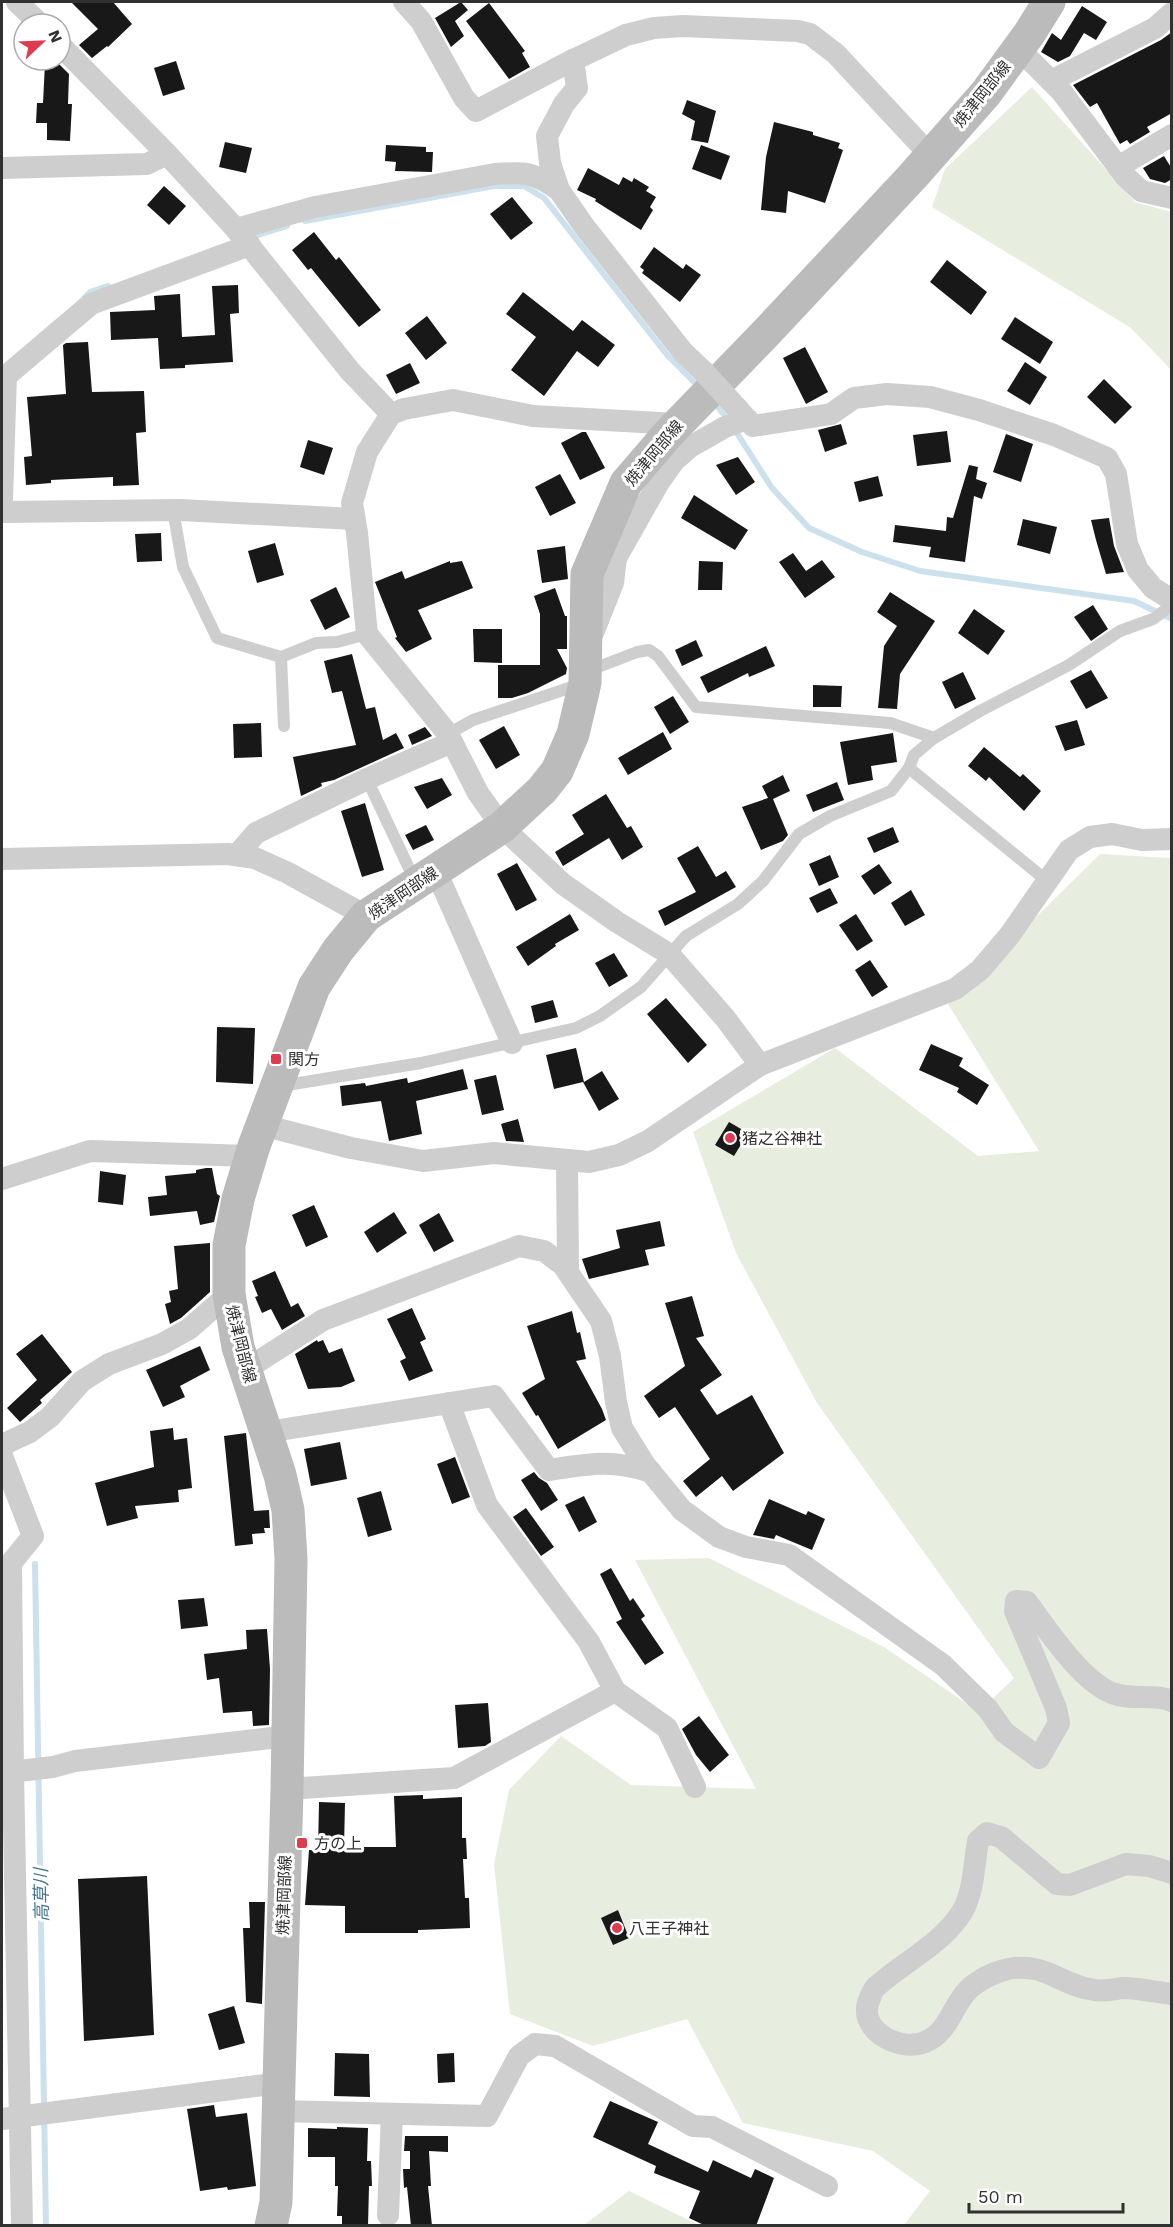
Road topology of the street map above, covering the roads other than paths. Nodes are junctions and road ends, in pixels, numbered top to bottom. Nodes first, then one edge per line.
1 (404, 2) edge
2 (1049, 2) edge
3 (1172, 13) edge
4 (1018, 48) junction
5 (72, 57) edge
6 (573, 60) junction
7 (1052, 81) junction
8 (1172, 135) edge
9 (167, 154) junction
10 (931, 156) junction
11 (1118, 167) junction
12 (6, 168) edge
13 (559, 190) junction
14 (1172, 198) edge
15 (243, 237) junction
16 (742, 413) junction
17 (391, 414) junction
18 (677, 424) junction
19 (2, 500) edge
20 (173, 510) junction
21 (2, 512) edge
22 (354, 519) junction
23 (1172, 603) edge
24 (367, 634) junction
25 (281, 657) junction
26 (586, 668) junction
27 (284, 726) dead end
28 (450, 738) junction
29 (934, 738) junction
30 (909, 768) junction
31 (367, 779) junction
32 (502, 827) junction
33 (1172, 839) edge
34 (237, 855) junction
35 (2, 859) edge
36 (426, 877) junction
37 (1047, 881) junction
38 (366, 916) junction
39 (669, 954) junction
40 (512, 1043) junction
41 (760, 1065) junction
42 (277, 1086) junction
43 (262, 1125) junction
44 (251, 1156) junction
45 (567, 1160) junction
46 (2, 1179) edge
47 (568, 1272) junction
48 (229, 1294) junction
49 (245, 1370) junction
50 (449, 1403) junction
51 (267, 1432) junction
52 (2, 1445) edge
53 (2, 1456) edge
54 (651, 1472) junction
55 (615, 1691) junction
56 (1172, 1701) edge
57 (288, 1737) junction
58 (14, 1772) edge
59 (694, 1787) dead end
60 (287, 1789) junction
61 (1172, 1873) edge
62 (1172, 1994) edge
63 (279, 2097) junction
64 (392, 2114) junction
65 (17, 2116) edge
66 (827, 2186) dead end
67 (388, 2215) dead end
68 (22, 2226) edge
69 (271, 2226) edge

1 - 6 street
2 - 4 main road, 焼津岡部線
3 - 7 street
4 - 7 street
4 - 10 main road, 焼津岡部線
5 - 9 street
6 - 10 street
6 - 13 street
7 - 11 street
8 - 11 street
9 - 12 street
9 - 15 street
10 - 18 main road, 焼津岡部線
11 - 14 street
13 - 15 street
13 - 16 street, bridge
15 - 17 street
15 - 19 street
16 - 23 street
16 - 26 street
17 - 18 street
17 - 22 street
18 - 26 main road, 焼津岡部線
20 - 21 street
20 - 22 street
20 - 25 lane
22 - 24 street
23 - 29 lane
24 - 25 lane
24 - 28 street
25 - 27 lane
26 - 28 lane
26 - 29 lane
26 - 32 main road, 焼津岡部線
28 - 31 street
28 - 32 street
29 - 30 lane
30 - 37 lane
30 - 39 lane
31 - 34 street
31 - 36 lane
32 - 36 main road, 焼津岡部線
32 - 39 street
33 - 37 street
34 - 35 street
34 - 38 street
36 - 38 main road, 焼津岡部線
36 - 40 street
37 - 41 street
38 - 42 main road, 焼津岡部線
39 - 40 lane
39 - 41 street
40 - 42 lane
41 - 45 street
42 - 43 main road, 焼津岡部線
43 - 44 main road, 焼津岡部線
43 - 45 street
44 - 46 street
44 - 48 main road, 焼津岡部線
45 - 47 street
47 - 49 street
47 - 54 street
48 - 49 main road, 焼津岡部線
48 - 52 street
49 - 51 main road, 焼津岡部線
50 - 51 street
50 - 54 street
50 - 55 street
51 - 57 main road, 焼津岡部線
53 - 58 street
54 - 56 street
55 - 59 street
55 - 60 street
57 - 58 street
57 - 60 main road, 焼津岡部線
58 - 65 street
60 - 63 main road, 焼津岡部線
61 - 62 street
63 - 64 street
63 - 65 street
63 - 69 main road, 焼津岡部線
64 - 66 street
64 - 67 street
65 - 68 street

